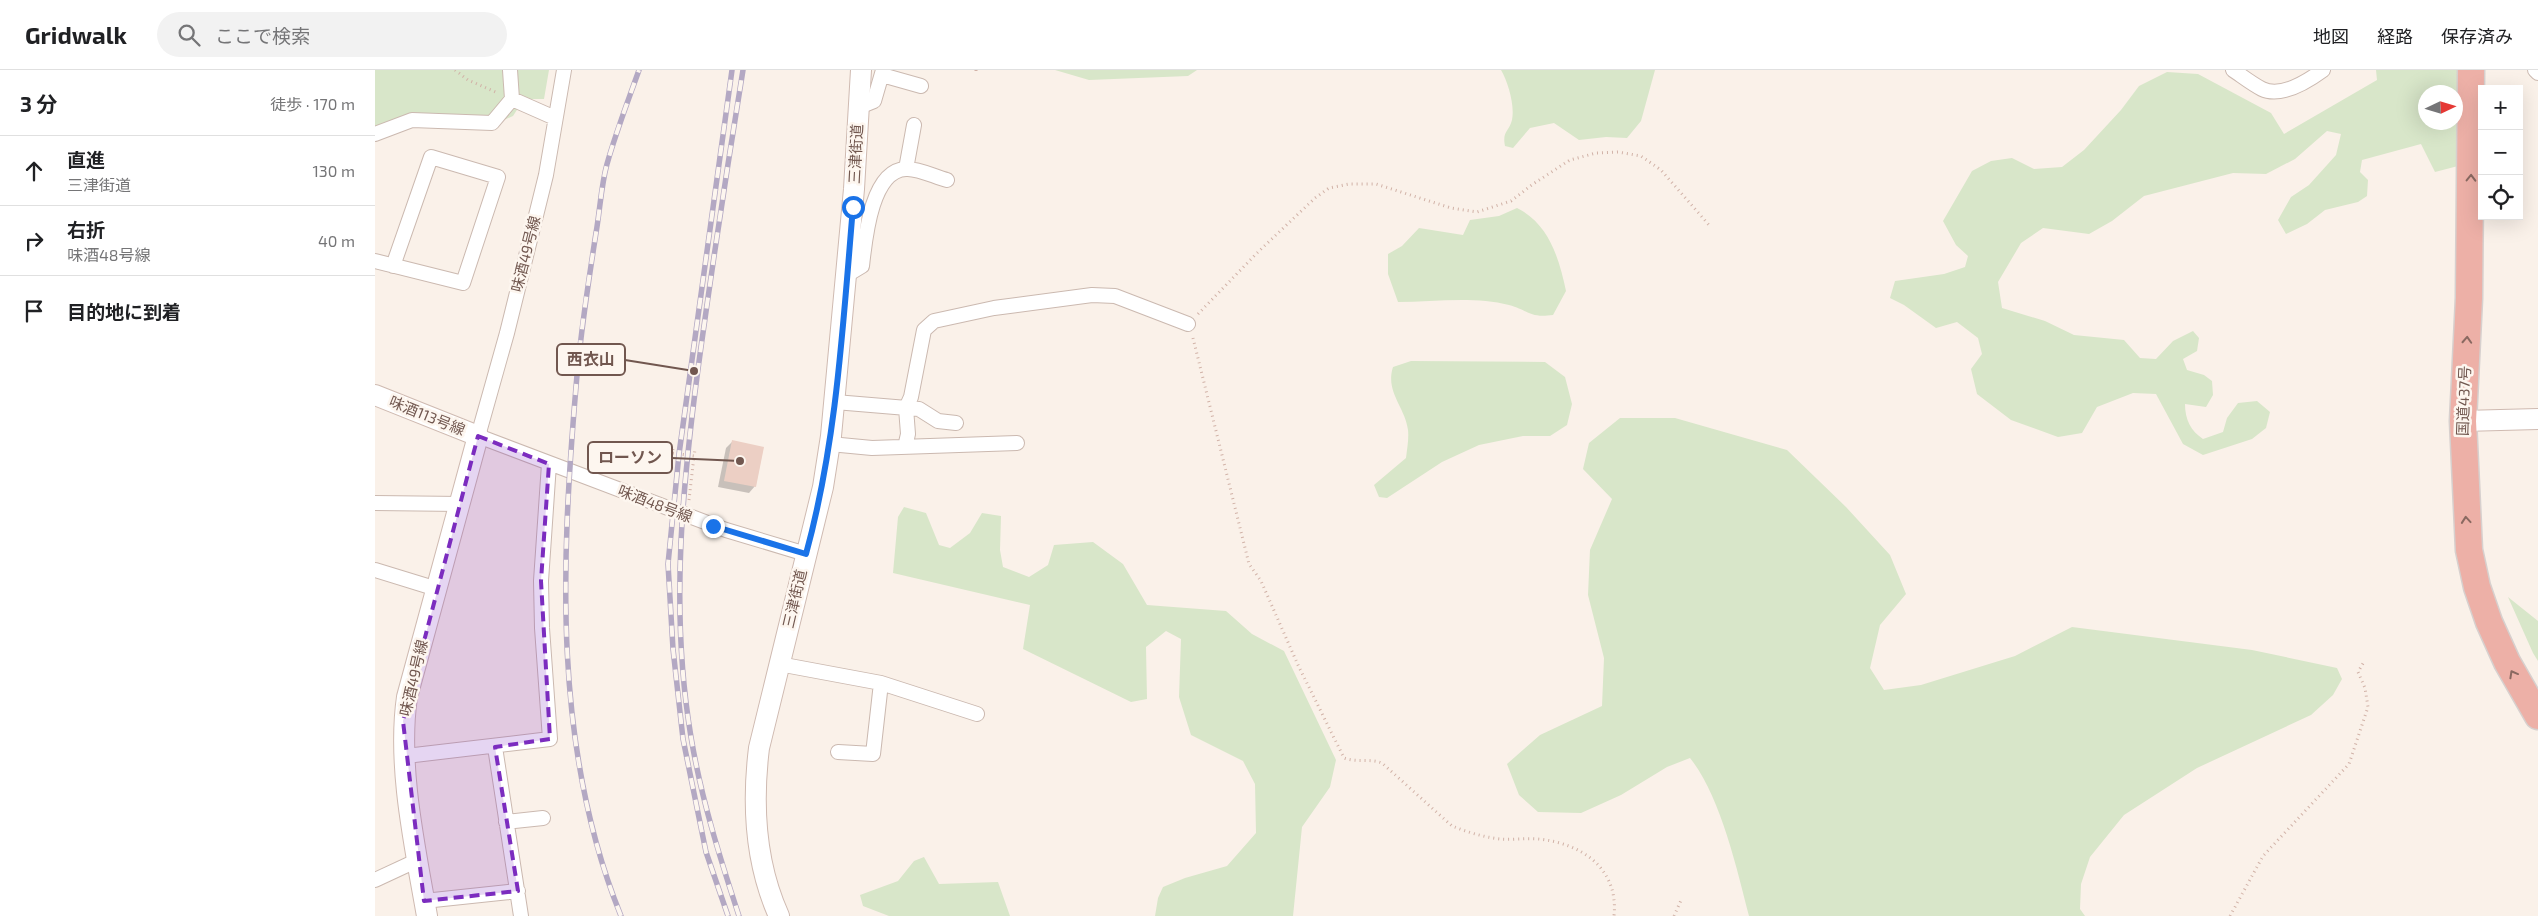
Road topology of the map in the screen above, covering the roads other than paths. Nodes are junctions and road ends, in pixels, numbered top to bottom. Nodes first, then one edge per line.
1 (510, 70) edge
2 (564, 70) edge
3 (861, 70) edge
4 (2233, 70) edge
5 (2323, 70) edge
6 (2471, 70) edge
7 (2489, 70) edge
8 (2535, 70) edge
9 (882, 73) edge
10 (2538, 73) edge
11 (2489, 85) edge
12 (921, 86) dead end
13 (512, 99) junction
14 (859, 107) junction
15 (555, 118) junction
16 (914, 125) dead end
17 (375, 134) edge
18 (906, 169) junction
19 (947, 180) dead end
20 (2487, 220) edge
21 (375, 261) edge
22 (393, 266) junction
23 (847, 275) junction
24 (1188, 324) road end
25 (375, 395) edge
26 (835, 402) junction
27 (906, 408) junction
28 (2538, 420) edge
29 (2472, 421) junction
30 (956, 424) dead end
31 (478, 436) junction
32 (1017, 442) dead end
33 (830, 444) junction
34 (905, 447) junction
35 (549, 464) junction
36 (375, 503) edge
37 (461, 504) junction
38 (806, 554) junction
39 (375, 570) edge
40 (437, 589) junction
41 (779, 664) junction
42 (881, 683) junction
43 (2538, 684) edge
44 (977, 714) dead end
45 (2538, 716) edge
46 (495, 747) junction
47 (838, 752) dead end
48 (405, 756) junction
49 (543, 818) dead end
50 (506, 822) junction
51 (418, 860) junction
52 (375, 880) edge
53 (517, 891) junction
54 (425, 909) edge
55 (521, 916) edge
56 (779, 916) edge

1 - 13 street
2 - 15 street, 味酒49号線
3 - 14 street, 三津街道
4 - 5 street
29 -> 6 highway, 国道437号
7 - 11 highway
8 - 10 street
9 - 12 street
9 - 14 street
13 - 15 street
13 - 17 street
14 - 23 street, 三津街道
15 - 31 street, 味酒49号線
16 - 18 street
18 - 19 street
18 - 23 street
20 - 29 highway, 国道437号
21 - 22 street
22 - 22 street
23 - 26 street, 三津街道
24 - 27 street
25 - 31 street, 味酒113号線
26 - 27 street
26 - 33 street, 三津街道
27 - 30 street
27 - 34 street
28 - 29 street
29 - 43 highway, 国道437号
45 -> 29 highway, 国道437号
31 - 35 street, 味酒48号線
31 - 37 street, 味酒49号線
32 - 34 street
33 - 34 street
33 - 38 street, 三津街道
35 - 38 street, 味酒48号線
35 - 46 street
36 - 37 street
37 - 40 street, 味酒49号線
38 - 41 street, 三津街道
39 - 40 street
40 - 48 street, 味酒49号線
41 - 42 street
41 - 56 street, 三津街道
42 - 44 street
42 - 47 street
46 - 48 street
46 - 50 street
48 - 51 street, 味酒49号線
49 - 50 street
50 - 53 street
51 - 52 street
51 - 54 street, 味酒49号線
53 - 54 street
53 - 55 street

